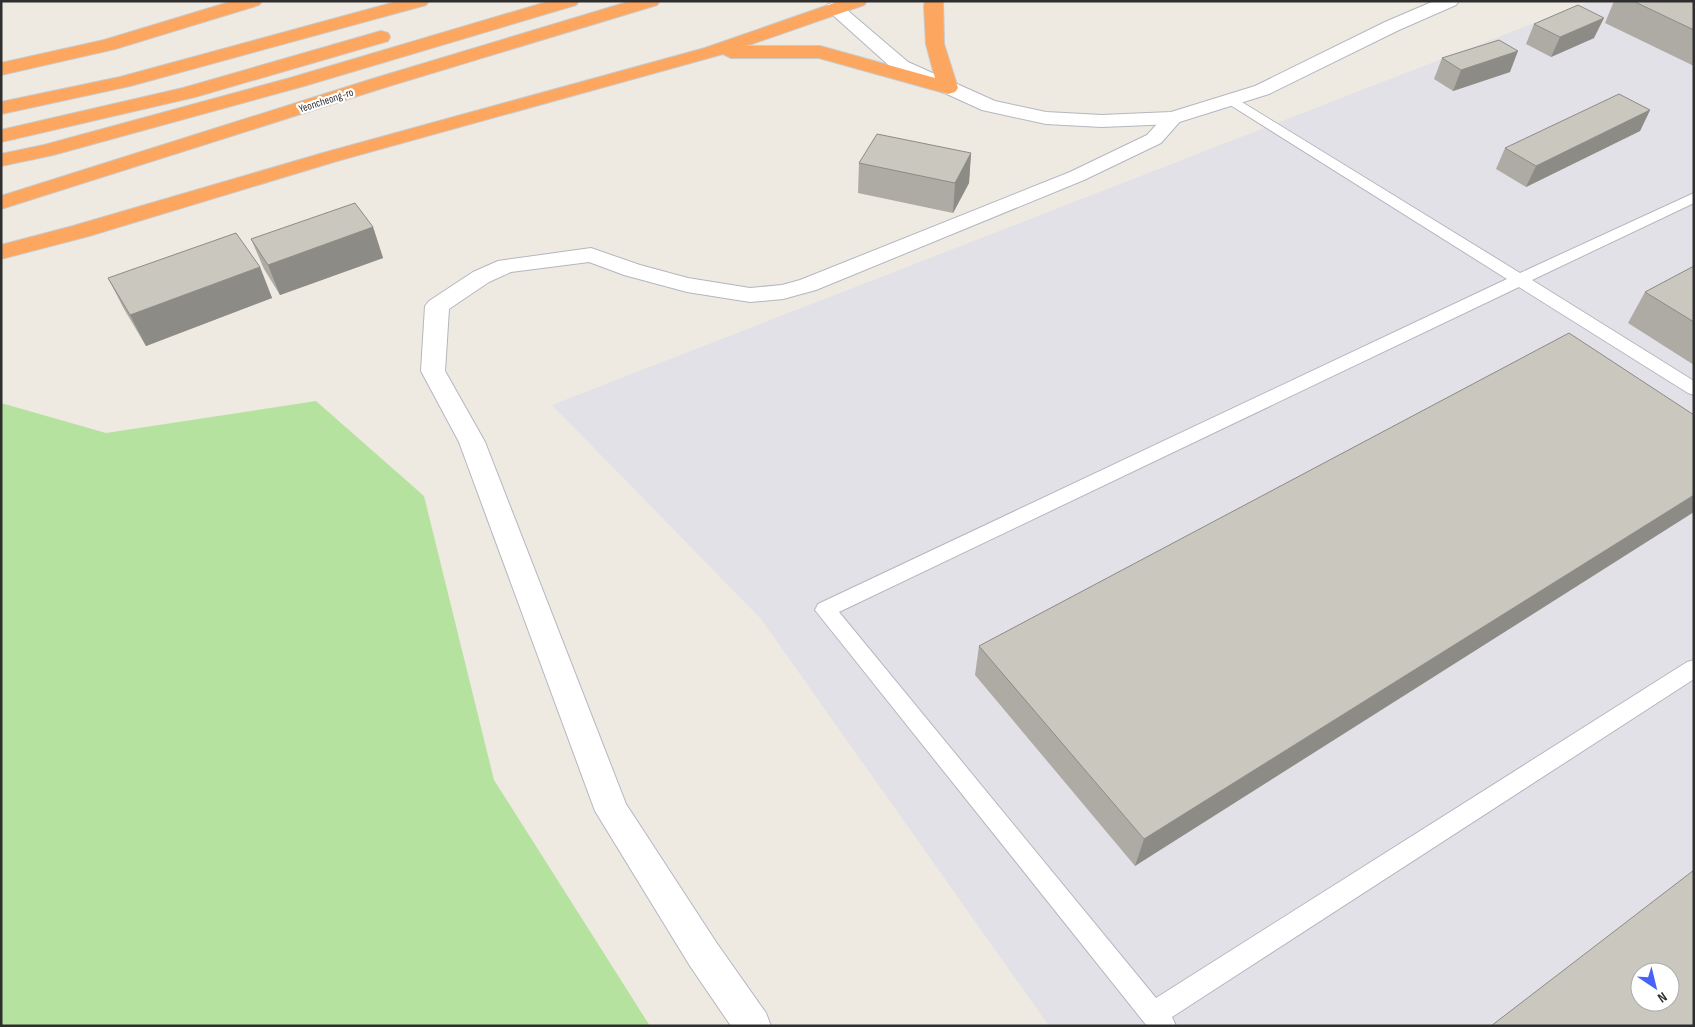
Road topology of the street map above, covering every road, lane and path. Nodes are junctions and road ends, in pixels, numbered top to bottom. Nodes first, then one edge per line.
1 (253, 1) edge
2 (420, 1) edge
3 (507, 1) edge
4 (570, 1) edge
5 (651, 1) edge
6 (858, 1) edge
7 (934, 1) edge
8 (1450, 1) edge
9 (829, 5) edge
10 (460, 15) dead end
11 (394, 34) dead end
12 (712, 52) junction
13 (1, 69) edge
14 (948, 88) junction
15 (1232, 100) junction
16 (1, 108) edge
17 (1173, 118) junction
18 (1, 136) edge
19 (1, 160) edge
20 (1694, 197) edge
21 (1, 204) edge
22 (1, 252) edge
23 (1520, 281) junction
24 (1694, 389) edge
25 (1694, 668) edge
26 (1158, 1020) edge
27 (753, 1026) edge

1 - 13 highway
2 - 16 highway
3 - 10 highway
4 - 19 highway, Yeoncheong-ro
5 - 21 highway, Yeoncheong-ro
6 - 9 highway
7 - 14 highway
8 - 15 street
9 - 12 highway
9 - 14 street
11 - 18 highway
12 - 14 highway
12 - 22 highway
14 - 17 street
15 - 17 street
15 - 23 lane
17 - 27 street
20 - 23 lane
23 - 24 lane
23 - 26 lane
25 - 26 lane

